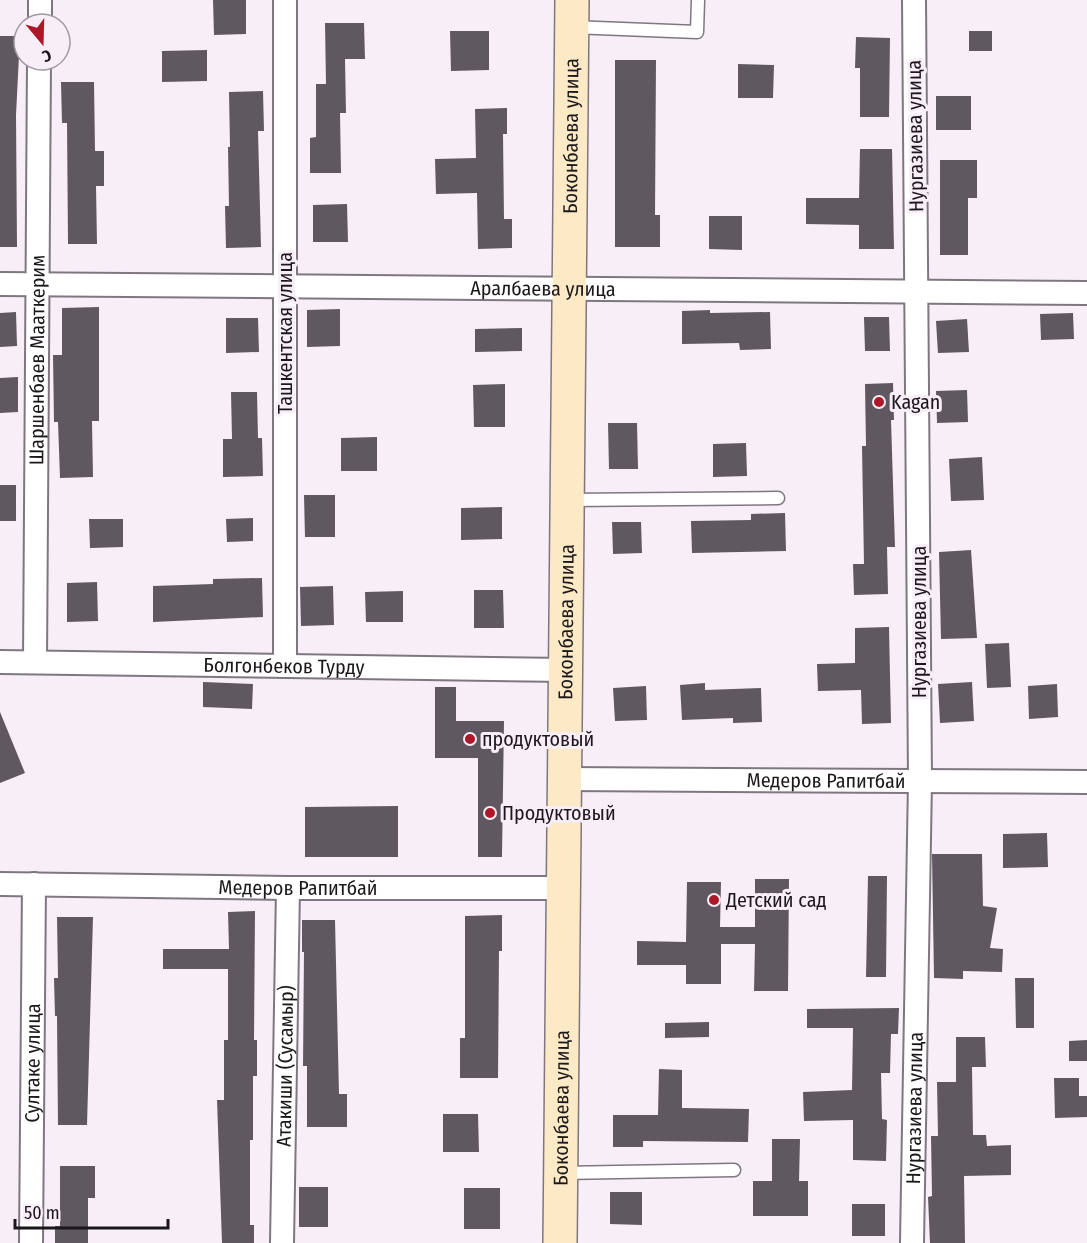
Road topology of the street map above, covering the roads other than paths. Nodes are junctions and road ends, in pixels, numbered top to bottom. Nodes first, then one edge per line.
1 (285, 0) edge
2 (698, 0) edge
3 (914, 0) edge
4 (571, 13) edge
5 (39, 72) edge
6 (0, 284) edge
7 (38, 285) junction
8 (285, 287) junction
9 (569, 290) junction
10 (917, 293) junction
11 (1087, 293) edge
12 (778, 498) dead end
13 (567, 500) junction
14 (0, 662) edge
15 (35, 662) junction
16 (285, 666) junction
17 (566, 670) junction
18 (565, 779) junction
19 (920, 781) junction
20 (1087, 782) edge
21 (0, 884) edge
22 (34, 884) junction
23 (288, 888) junction
24 (564, 888) junction
25 (734, 1170) dead end
26 (561, 1173) junction
27 (31, 1243) edge
28 (282, 1243) edge
29 (561, 1243) edge
30 (912, 1243) edge

1 - 8 street, Ташкентская улица
2 - 4 lane
3 - 10 street, Нургазиева улица
4 - 9 street, Боконбаева улица
5 - 7 street, Шаршенбаев Мааткерим
6 - 7 street, Аралбаева улица
7 - 8 street, Аралбаева улица
7 - 15 street, Шаршенбаев Мааткерим
8 - 9 street, Аралбаева улица
8 - 16 street, Ташкентская улица
9 - 10 street, Аралбаева улица
9 - 13 street, Боконбаева улица
10 - 11 street, Аралбаева улица
10 - 19 street, Нургазиева улица
12 - 13 lane
13 - 17 street, Боконбаева улица
14 - 15 street, Болгонбеков Турду
15 - 16 street, Болгонбеков Турду
16 - 17 street, Болгонбеков Турду
17 - 18 street, Боконбаева улица
18 - 19 street, Медеров Рапитбай
18 - 24 street, Боконбаева улица
19 - 20 street, Медеров Рапитбай
19 - 30 street, Нургазиева улица
21 - 22 street, Медеров Рапитбай
22 - 23 street, Медеров Рапитбай
22 - 27 street, Султаке улица
23 - 24 street, Медеров Рапитбай
23 - 28 street, Атакиши (Сусамыр)
24 - 26 street, Боконбаева улица
25 - 26 lane
26 - 29 street, Боконбаева улица

